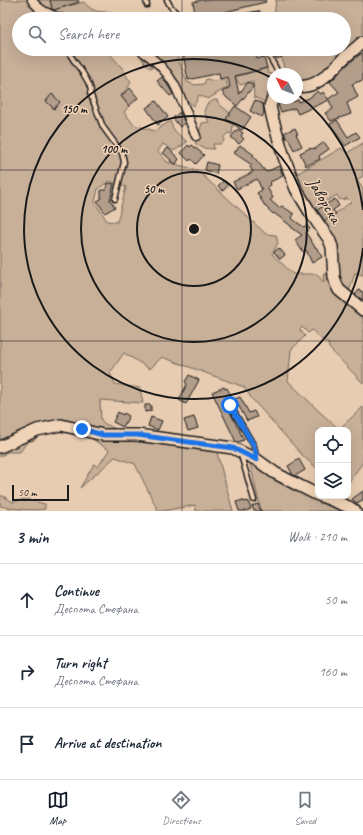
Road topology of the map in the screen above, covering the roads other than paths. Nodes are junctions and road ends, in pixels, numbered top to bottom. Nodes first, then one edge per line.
1 (167, 0) edge
2 (33, 2) edge
3 (39, 12) edge
4 (46, 12) edge
5 (175, 12) edge
6 (363, 42) edge
7 (351, 50) edge
8 (71, 56) edge
9 (149, 56) edge
10 (269, 56) edge
11 (346, 56) edge
12 (276, 68) edge
13 (303, 87) edge
14 (271, 104) edge
15 (196, 136) dead end
16 (115, 199) dead end
17 (363, 310) edge
18 (230, 405) dead end
19 (0, 447) edge
20 (240, 452) junction
21 (257, 460) junction
22 (315, 493) edge
23 (329, 499) edge
24 (254, 500) dead end
25 (355, 511) edge

1 - 5 lane
2 - 3 lane
2 - 4 street
6 - 7 street
8 - 16 lane
9 - 15 street
10 - 12 lane
11 - 13 street
14 - 17 street, Јаворска
18 - 21 lane
19 - 20 street
20 - 21 street
20 - 24 lane
21 - 22 street
23 - 25 street

